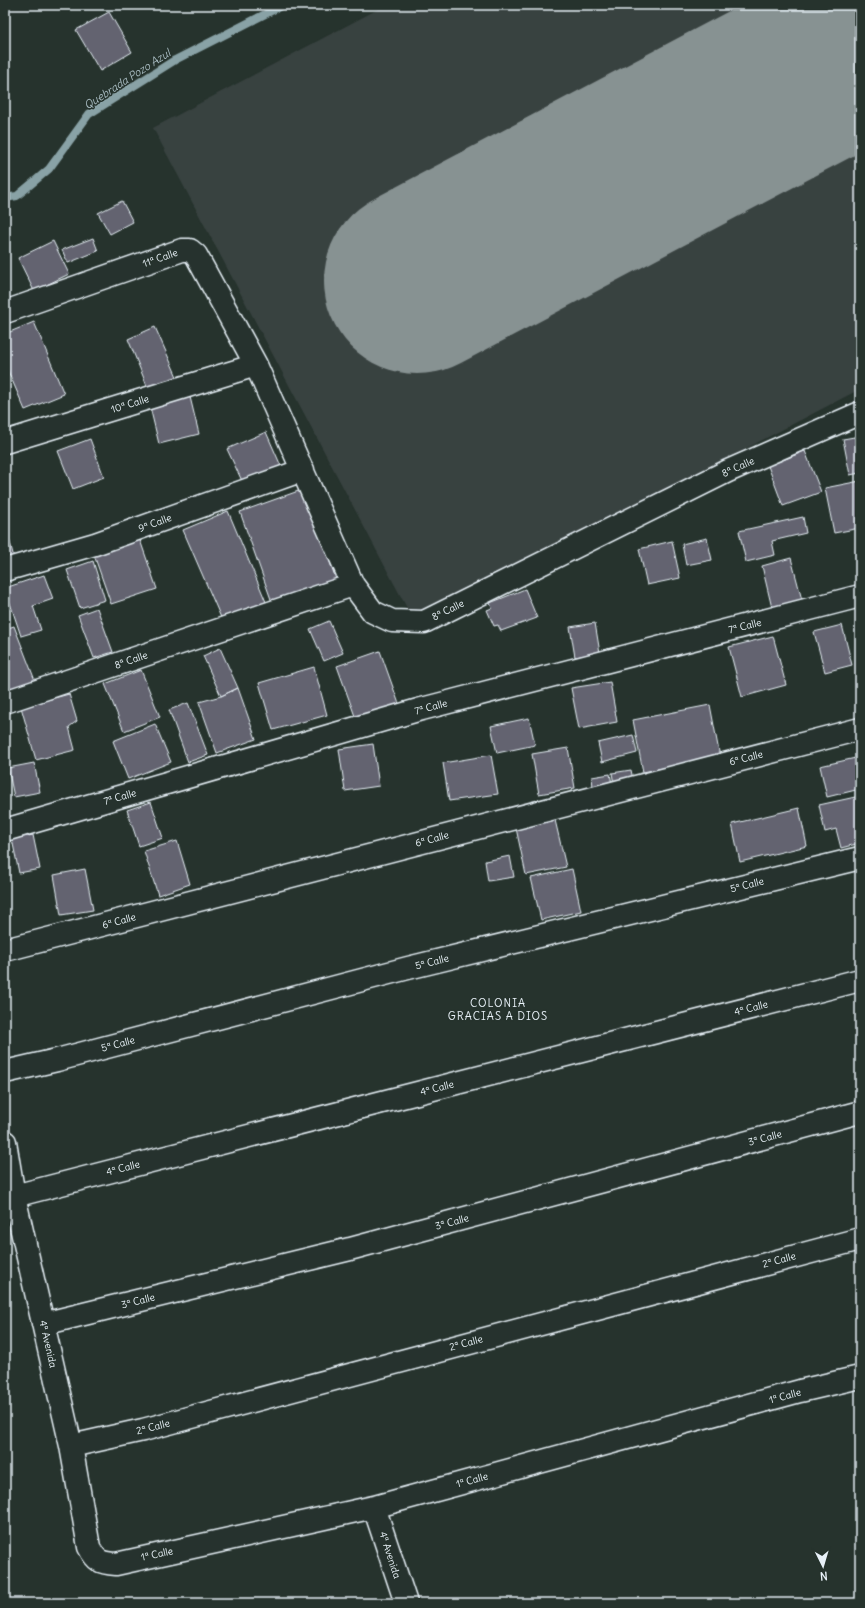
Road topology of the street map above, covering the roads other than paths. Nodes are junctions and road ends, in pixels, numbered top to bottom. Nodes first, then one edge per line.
1 (5, 312) edge
2 (256, 365) junction
3 (860, 413) edge
4 (5, 442) edge
5 (303, 470) junction
6 (5, 570) edge
7 (353, 585) junction
8 (860, 596) edge
9 (5, 702) edge
10 (860, 729) edge
11 (5, 830) edge
12 (860, 858) edge
13 (5, 950) edge
14 (860, 980) edge
15 (5, 1072) edge
16 (860, 1112) edge
17 (5, 1142) edge
18 (14, 1196) junction
19 (860, 1239) edge
20 (43, 1324) junction
21 (860, 1377) edge
22 (71, 1446) junction
23 (374, 1507) junction
24 (89, 1547) joint
25 (406, 1603) edge

1 - 2 street, 11ª Calle
2 - 4 street, 10ª Calle
2 - 5 street
3 - 7 street, 8ª Calle
5 - 6 street, 9ª Calle
5 - 7 street
7 - 9 street, 8ª Calle
8 - 11 street, 7ª Calle
10 - 13 street, 6ª Calle
12 - 15 street, 5ª Calle
14 - 18 street, 4ª Calle
16 - 20 street, 3ª Calle
17 - 18 street, 4ª Avenida
18 - 20 street, 4ª Avenida
19 - 22 street, 2ª Calle
20 - 22 street, 4ª Avenida
21 - 23 street, 1ª Calle
22 - 24 street, 4ª Avenida
23 - 24 street, 1ª Calle
23 - 25 street, 4ª Avenida

